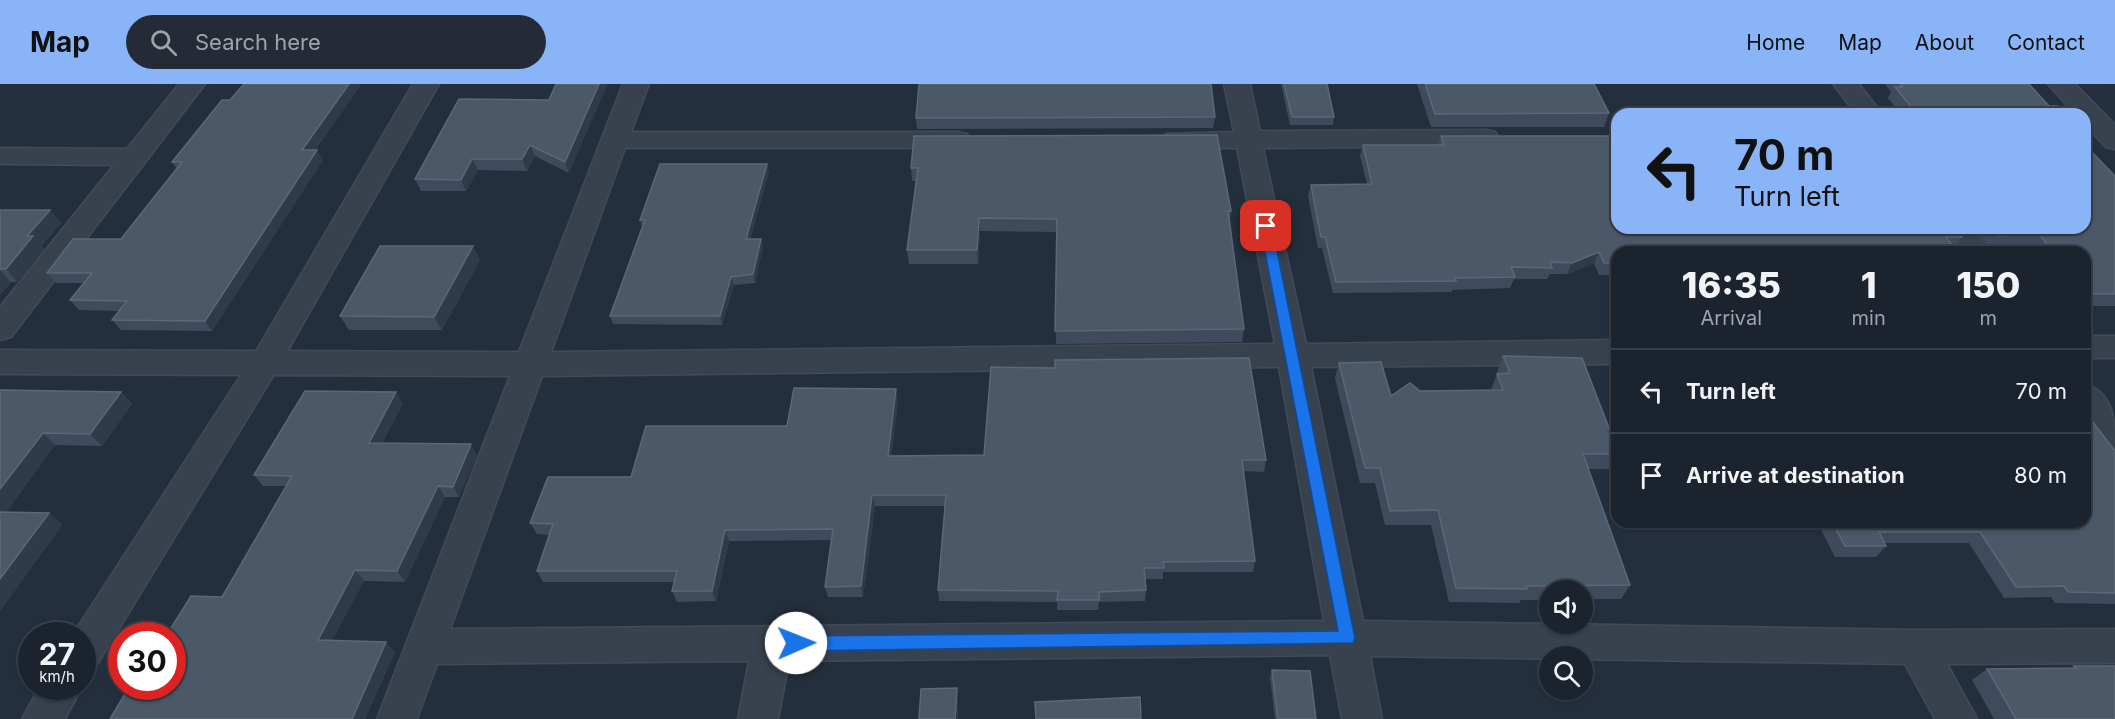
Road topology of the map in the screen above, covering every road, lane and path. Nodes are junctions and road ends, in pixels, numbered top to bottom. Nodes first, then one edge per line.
1 (192, 84) edge
2 (426, 84) edge
3 (636, 84) edge
4 (1237, 84) edge
5 (1846, 84) edge
6 (2061, 84) edge
7 (1864, 108) edge
8 (2084, 108) edge
9 (2091, 116) edge
10 (1510, 138) edge
11 (616, 140) junction
12 (986, 140) edge
13 (1153, 140) edge
14 (1248, 140) junction
15 (2115, 141) edge
16 (0, 156) edge
17 (134, 157) junction
18 (1961, 234) edge
19 (1970, 246) edge
20 (0, 329) edge
21 (2091, 346) edge
22 (2115, 347) edge
23 (1611, 352) edge
24 (1293, 356) junction
25 (0, 362) edge
26 (265, 363) junction
27 (529, 364) junction
28 (2091, 404) edge
29 (2115, 437) edge
30 (96, 632) edge
31 (1347, 638) junction
32 (772, 644) junction
33 (2115, 646) edge
34 (425, 647) junction
35 (1916, 647) junction
36 (54, 700) edge
37 (42, 719) edge
38 (397, 719) edge
39 (758, 719) edge
40 (1362, 719) edge
41 (1957, 719) edge

1 - 17 street
2 - 26 street
3 - 11 street
4 - 14 street
5 - 7 street
6 - 8 street
9 - 15 street
10 - 14 street
11 - 12 street
11 - 27 street
13 - 14 street
14 - 24 street
16 - 17 street
17 - 20 street
18 - 19 street
21 - 22 street
23 - 24 street
24 - 27 street
24 - 31 street
25 - 26 street
26 - 27 street
26 - 30 street
27 - 34 street
28 - 29 street
31 - 32 street
31 - 35 street
31 - 40 street
32 - 34 street
32 - 39 street
33 - 35 street
34 - 38 street
35 - 41 street
36 - 37 street

